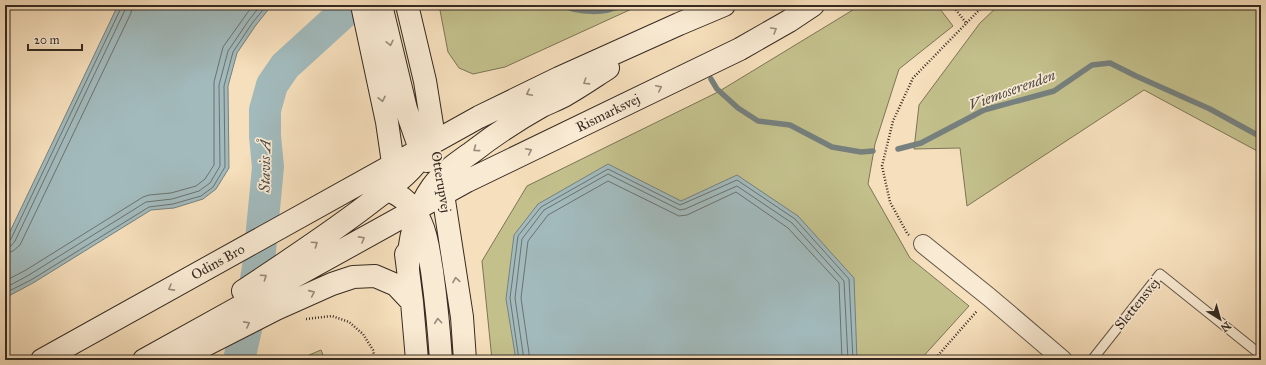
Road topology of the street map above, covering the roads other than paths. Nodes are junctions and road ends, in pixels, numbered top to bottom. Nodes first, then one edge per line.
1 (407, 5) edge
2 (724, 5) edge
3 (813, 5) edge
4 (373, 9) edge
5 (679, 24) junction
6 (426, 147) junction
7 (394, 183) junction
8 (442, 186) junction
9 (413, 213) junction
10 (923, 244) road end
11 (281, 275) junction
12 (412, 302) junction
13 (1261, 356) edge
14 (42, 360) edge
15 (143, 360) edge
16 (176, 360) edge
17 (417, 360) edge
18 (441, 360) edge
19 (465, 360) edge
20 (1063, 360) edge
21 (1092, 360) edge

1 - 6 main road, Otterupvej
2 - 5 main road
8 -> 3 main road, Rismarksvej
4 -> 6 main road
4 -> 7 main road
5 -> 6 main road
5 -> 8 main road
6 - 7 main road
6 - 8 main road, Otterupvej
7 - 9 main road
11 -> 7 main road
7 -> 14 main road, Odins Bro
8 - 9 main road, Rismarksvej
19 -> 8 main road, Otterupvej
11 -> 9 main road
9 - 12 main road
18 -> 9 main road
10 - 20 street
15 -> 11 main road
16 -> 12 main road
12 - 17 main road
13 - 21 lane, Slettensvej

